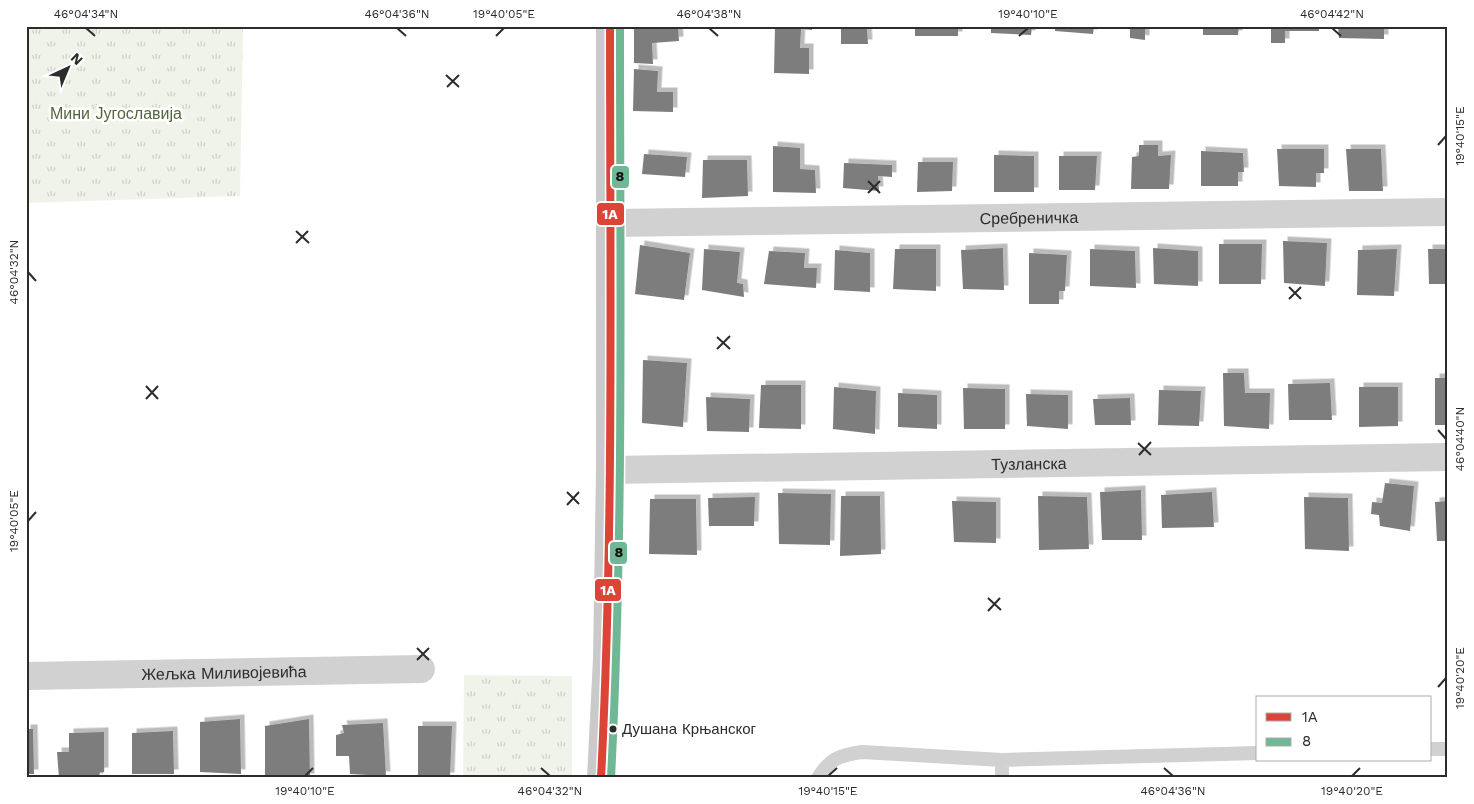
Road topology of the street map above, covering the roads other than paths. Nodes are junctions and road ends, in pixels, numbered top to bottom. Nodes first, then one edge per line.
1 (610, 26) edge
2 (1448, 212) edge
3 (610, 223) junction
4 (1448, 457) edge
5 (610, 470) junction
6 (421, 669) dead end
7 (26, 676) edge
8 (1448, 748) edge
9 (1432, 749) edge
10 (1256, 753) edge
11 (1002, 760) junction
12 (601, 778) edge
13 (818, 778) edge
14 (1002, 778) edge

1 - 3 street
2 - 3 street, Сребреничка
3 - 5 street
4 - 5 street, Тузланска
5 - 12 street
6 - 7 street, Жељка Миливојевића
8 - 9 lane
10 - 11 lane
11 - 13 lane
11 - 14 lane

